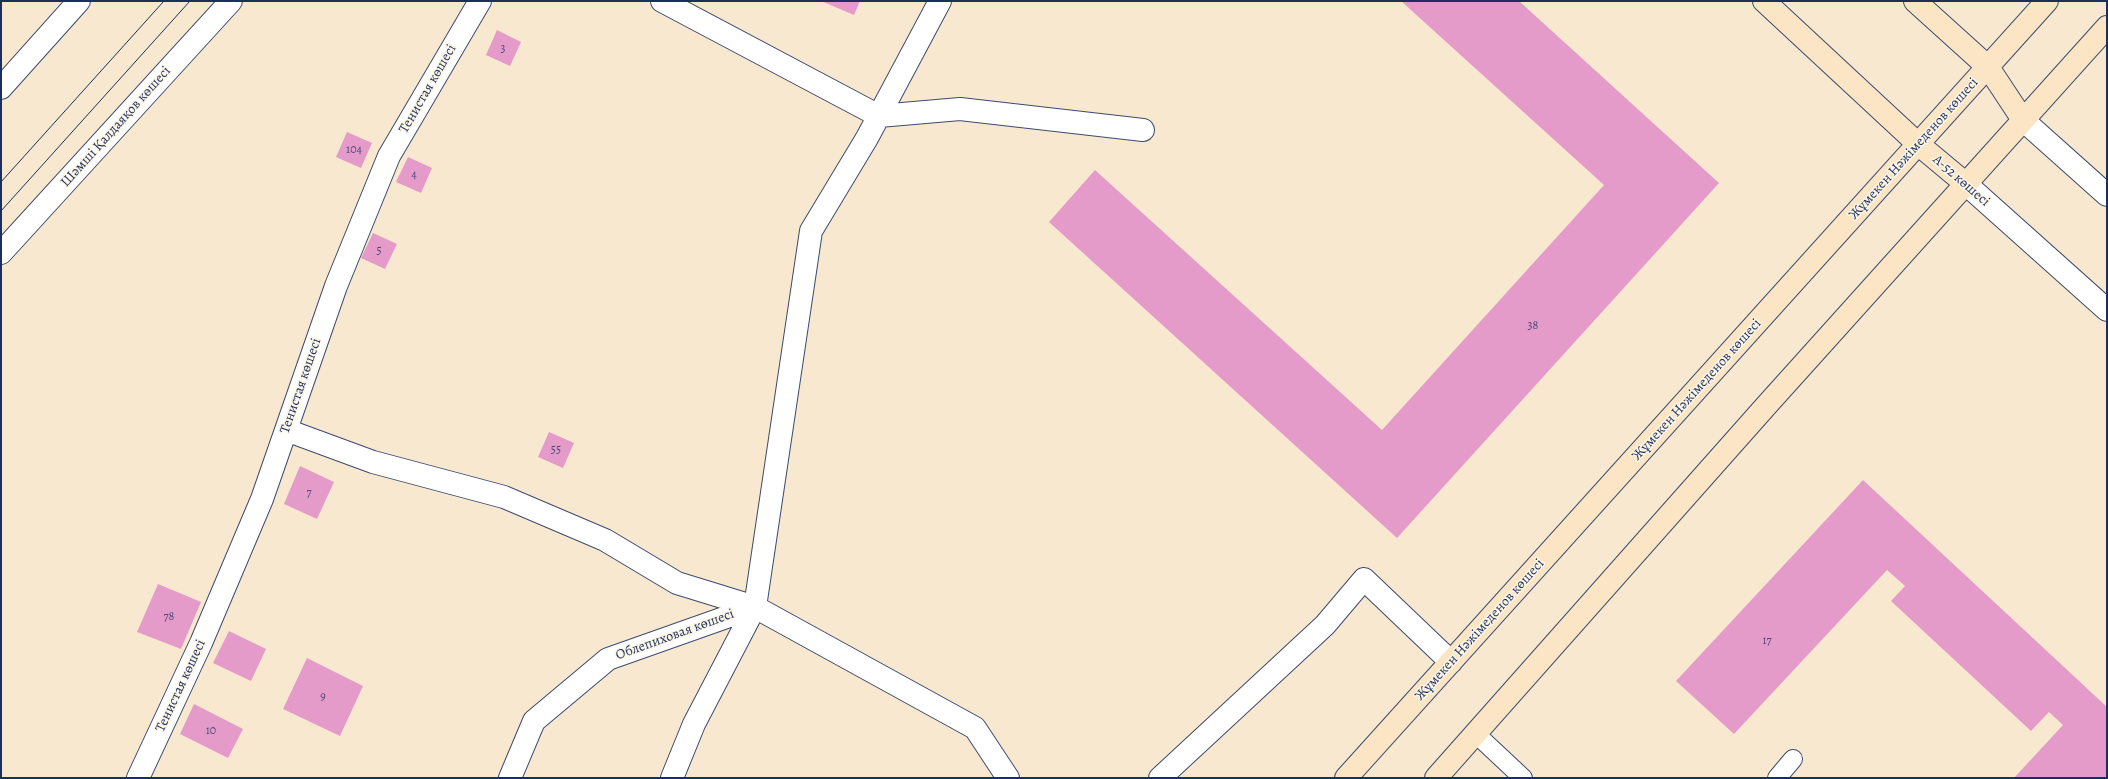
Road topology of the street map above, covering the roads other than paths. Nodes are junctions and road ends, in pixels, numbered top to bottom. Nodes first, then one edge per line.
1 (79, 1) edge
2 (231, 1) edge
3 (480, 1) edge
4 (662, 1) edge
5 (940, 1) edge
6 (1764, 1) edge
7 (1915, 1) edge
8 (2047, 1) edge
9 (2107, 27) edge
10 (1988, 67) junction
11 (1, 88) edge
12 (879, 116) junction
13 (2023, 120) junction
14 (1143, 130) dead end
15 (1918, 144) junction
16 (1966, 184) junction
17 (2107, 195) edge
18 (1, 253) edge
19 (2107, 310) edge
20 (286, 430) junction
21 (755, 607) junction
22 (1451, 662) junction
23 (1476, 734) junction
24 (1793, 759) dead end
25 (138, 778) edge
26 (510, 778) edge
27 (672, 778) edge
28 (1008, 778) edge
29 (1160, 778) edge
30 (1346, 778) edge
31 (1436, 778) edge
32 (1523, 778) edge
33 (1777, 778) edge

1 - 11 street
2 - 18 street, Шәмші Қалдаяқов көшесі
3 - 20 street, Тенистая көшесі
4 - 12 street
5 - 12 street
6 - 15 main road, А-52 көшесі
7 - 10 main road
8 - 10 main road, Жұмекен Нәжімеденов көшесі
9 - 13 main road
10 - 13 main road
10 - 15 main road, Жұмекен Нәжімеденов көшесі
12 - 14 street
12 - 21 street
13 - 16 main road
13 - 17 street
15 - 16 main road, А-52 көшесі
15 - 22 main road, Жұмекен Нәжімеденов көшесі
16 - 19 street, А-52 көшесі
16 - 23 main road
20 - 21 street
20 - 25 street, Тенистая көшесі
21 - 26 street, Облепиховая көшесі
21 - 27 street
21 - 28 street
22 - 29 street
22 - 30 main road, Жұмекен Нәжімеденов көшесі
23 - 31 main road
23 - 32 lane
24 - 33 lane

